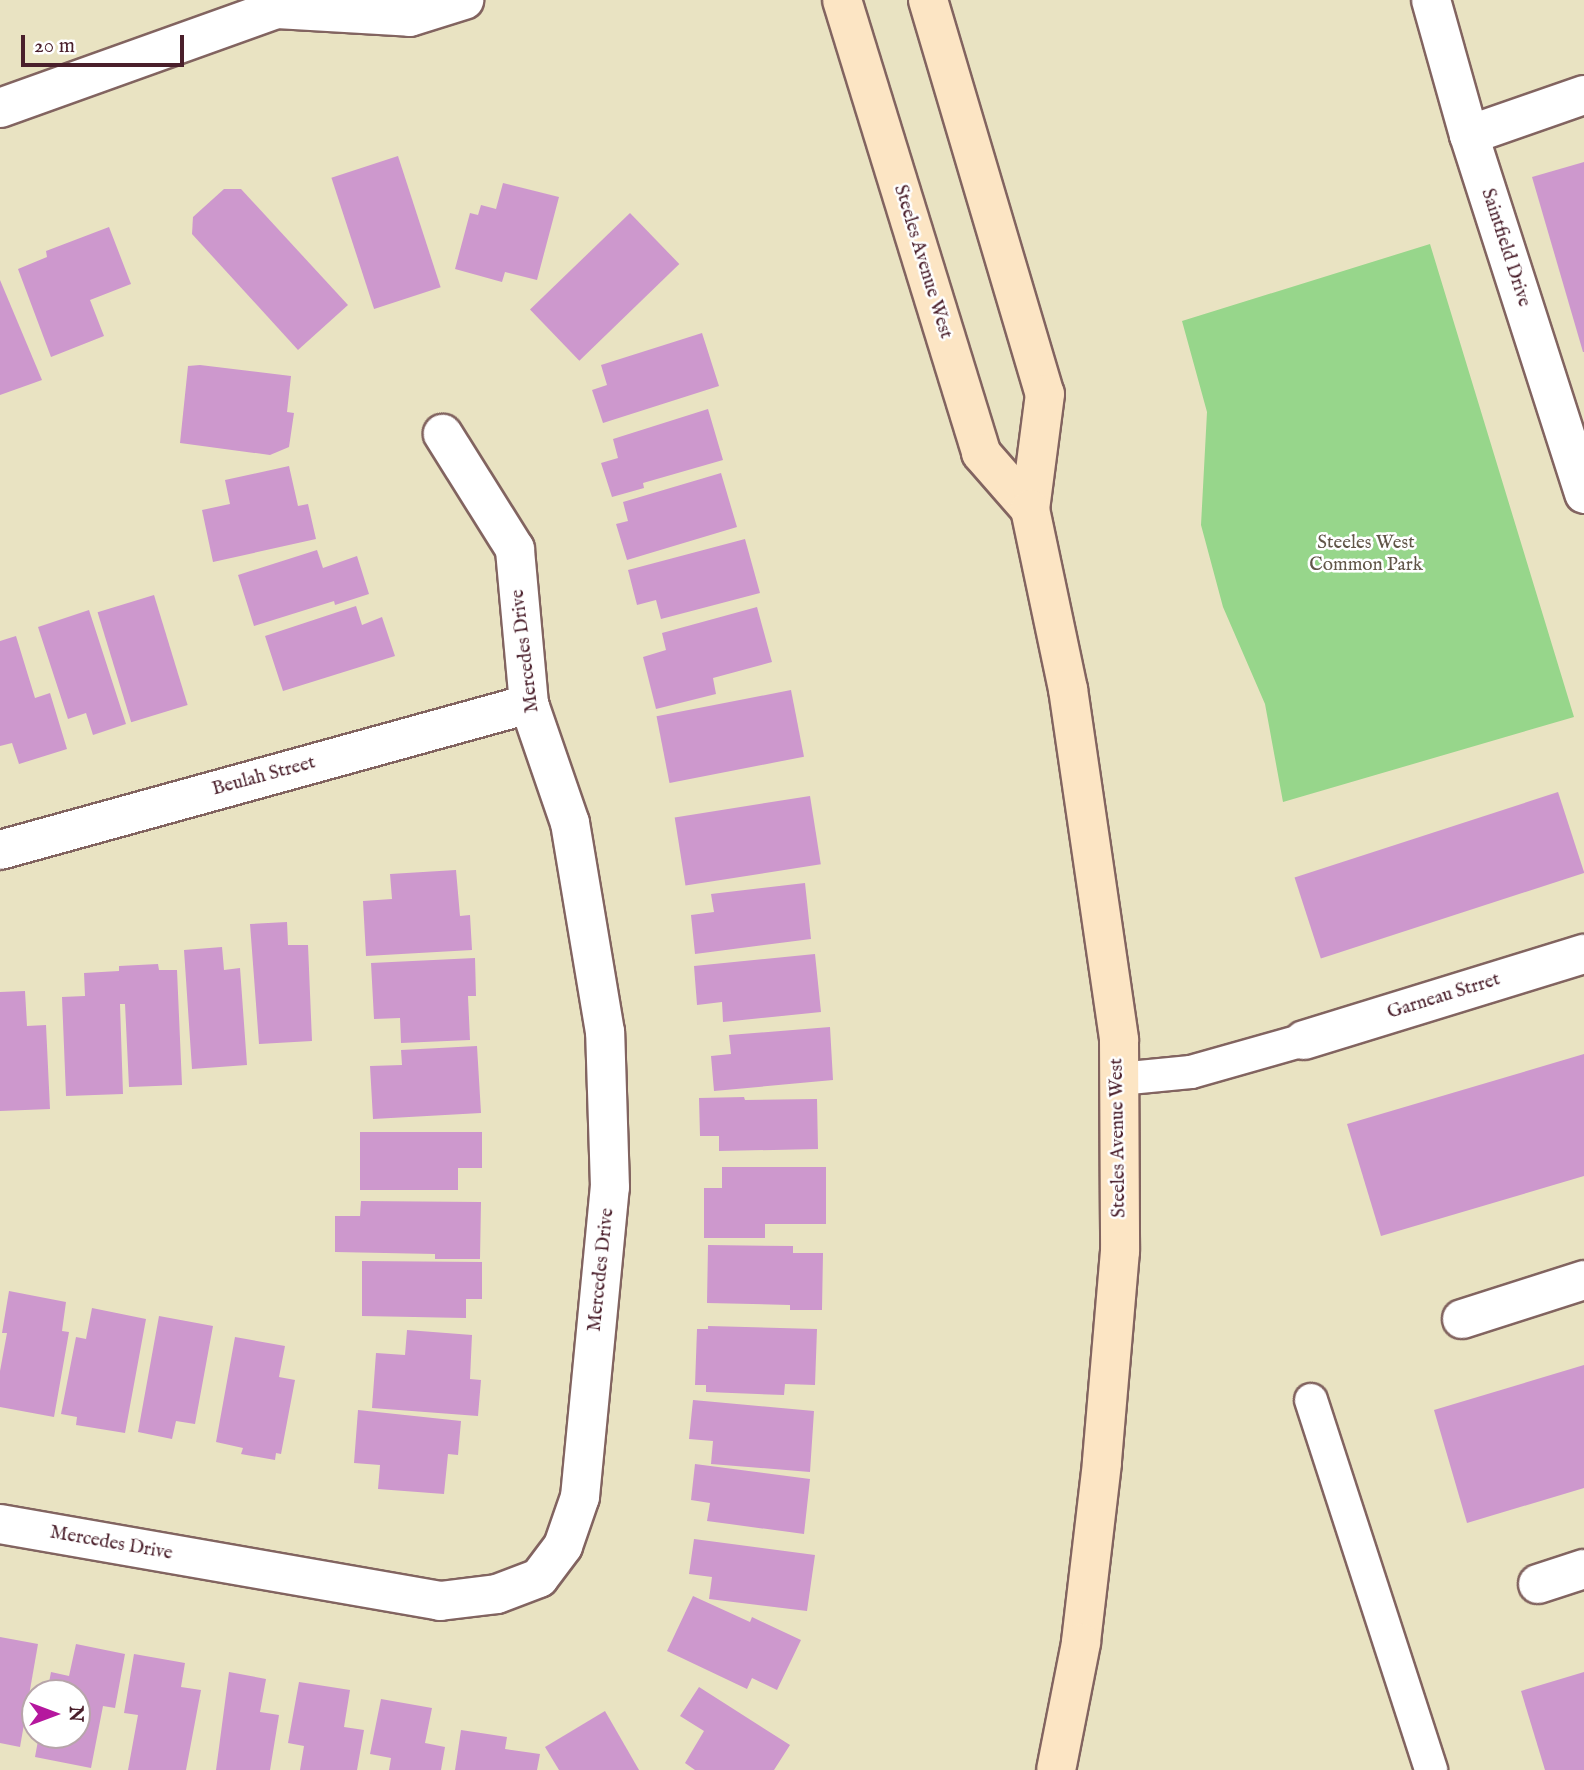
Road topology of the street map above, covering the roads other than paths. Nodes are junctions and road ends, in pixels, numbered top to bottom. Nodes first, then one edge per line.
1 (464, 0) edge
2 (842, 0) edge
3 (928, 0) edge
4 (1431, 0) edge
5 (283, 4) edge
6 (1584, 95) edge
7 (0, 108) edge
8 (1469, 135) junction
9 (443, 433) dead end
10 (1584, 494) edge
11 (1030, 509) junction
12 (529, 704) junction
13 (0, 850) edge
14 (1584, 954) edge
15 (1304, 1040) joint
16 (1119, 1079) junction
17 (1584, 1280) edge
18 (1462, 1319) dead end
19 (1311, 1400) dead end
20 (0, 1524) edge
21 (1584, 1569) edge
22 (1538, 1584) dead end
23 (1056, 1770) edge
24 (1430, 1770) edge

1 - 5 street
2 - 11 main road, Steeles Avenue West
3 - 11 main road, Steeles Avenue West
4 - 8 street, Saintfield Drive
5 - 7 street
6 - 8 street
8 - 10 street, Saintfield Drive
9 - 12 street, Mercedes Drive
11 - 16 main road, Steeles Avenue West
12 - 13 street, Beulah Street
12 - 20 street, Mercedes Drive
14 - 15 street, Garneau Strret
15 - 16 lane
16 - 23 main road, Steeles Avenue West
17 - 18 street
19 - 24 lane
21 - 22 street

